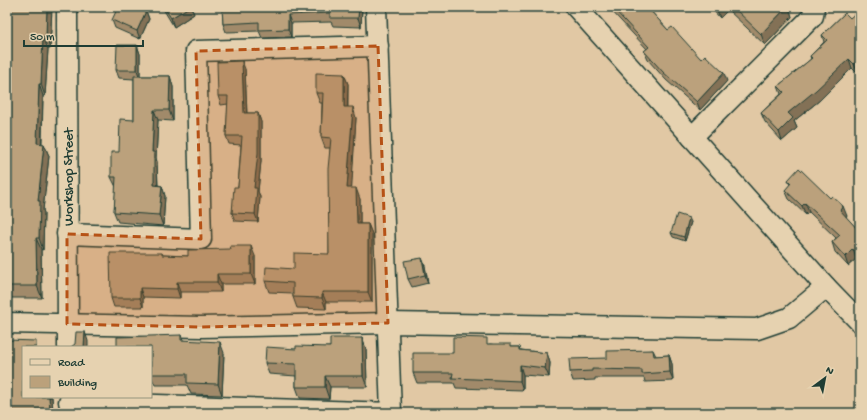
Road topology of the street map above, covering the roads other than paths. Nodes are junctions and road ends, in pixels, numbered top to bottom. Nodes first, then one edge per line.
1 (67, 7) edge
2 (376, 7) edge
3 (576, 7) edge
4 (814, 7) edge
5 (378, 46) junction
6 (692, 137) junction
7 (67, 234) junction
8 (826, 287) junction
9 (860, 322) edge
10 (7, 323) edge
11 (388, 323) junction
12 (67, 324) junction
13 (68, 346) edge
14 (69, 404) edge
15 (203, 410) edge

1 - 7 street, Workshop Street
2 - 5 street
3 - 6 street
4 - 6 street
5 - 7 street
5 - 11 street
6 - 8 street
7 - 12 street, Workshop Street
8 - 9 street
8 - 11 street
10 - 12 street
11 - 12 street
11 - 15 street
12 - 13 street, Workshop Street
14 - 15 street

